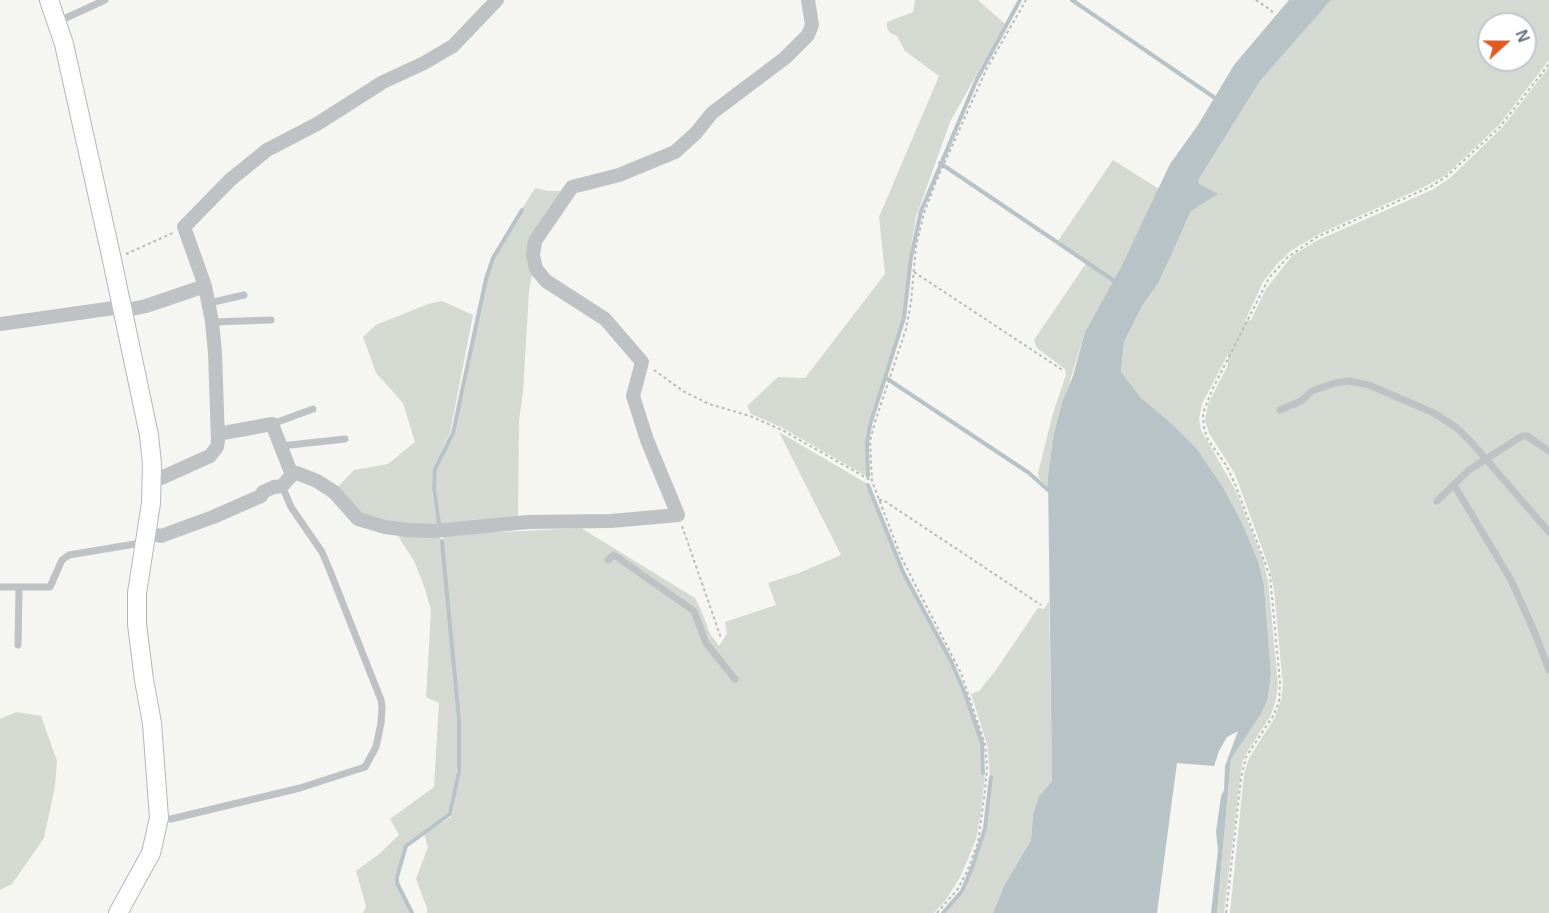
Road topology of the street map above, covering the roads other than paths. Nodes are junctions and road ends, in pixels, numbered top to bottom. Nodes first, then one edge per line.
1 (49, 0) edge
2 (105, 0) edge
3 (497, 0) edge
4 (808, 0) edge
5 (57, 22) junction
6 (205, 286) junction
7 (244, 295) dead end
8 (209, 303) junction
9 (122, 309) junction
10 (271, 320) dead end
11 (212, 322) junction
12 (0, 324) edge
13 (313, 409) dead end
14 (1280, 410) dead end
15 (272, 424) junction
16 (218, 434) junction
17 (345, 439) dead end
18 (281, 446) junction
19 (1549, 452) edge
20 (1487, 460) junction
21 (292, 475) junction
22 (152, 482) junction
23 (1454, 485) junction
24 (282, 486) junction
25 (1437, 501) dead end
26 (1549, 532) edge
27 (145, 539) junction
28 (608, 560) dead end
29 (0, 587) edge
30 (19, 588) junction
31 (18, 645) dead end
32 (1549, 670) edge
33 (735, 679) dead end
34 (159, 818) junction
35 (118, 913) edge

1 - 5 street
2 - 5 lane
3 - 6 street
4 - 21 street
5 - 9 street
6 - 8 street
6 - 9 street
7 - 8 lane
8 - 11 street
9 - 12 street
9 - 22 street
10 - 11 lane
11 - 16 street
13 - 15 lane
14 - 20 lane
15 - 16 street
15 - 18 street
16 - 22 street
17 - 18 lane
18 - 21 street
19 - 20 lane
20 - 23 lane
20 - 26 lane
21 - 24 street
22 - 27 street
23 - 25 lane
23 - 32 lane
24 - 27 street
24 - 34 lane
27 - 30 lane
27 - 34 street
28 - 33 lane
29 - 30 lane
30 - 31 lane
34 - 35 street

